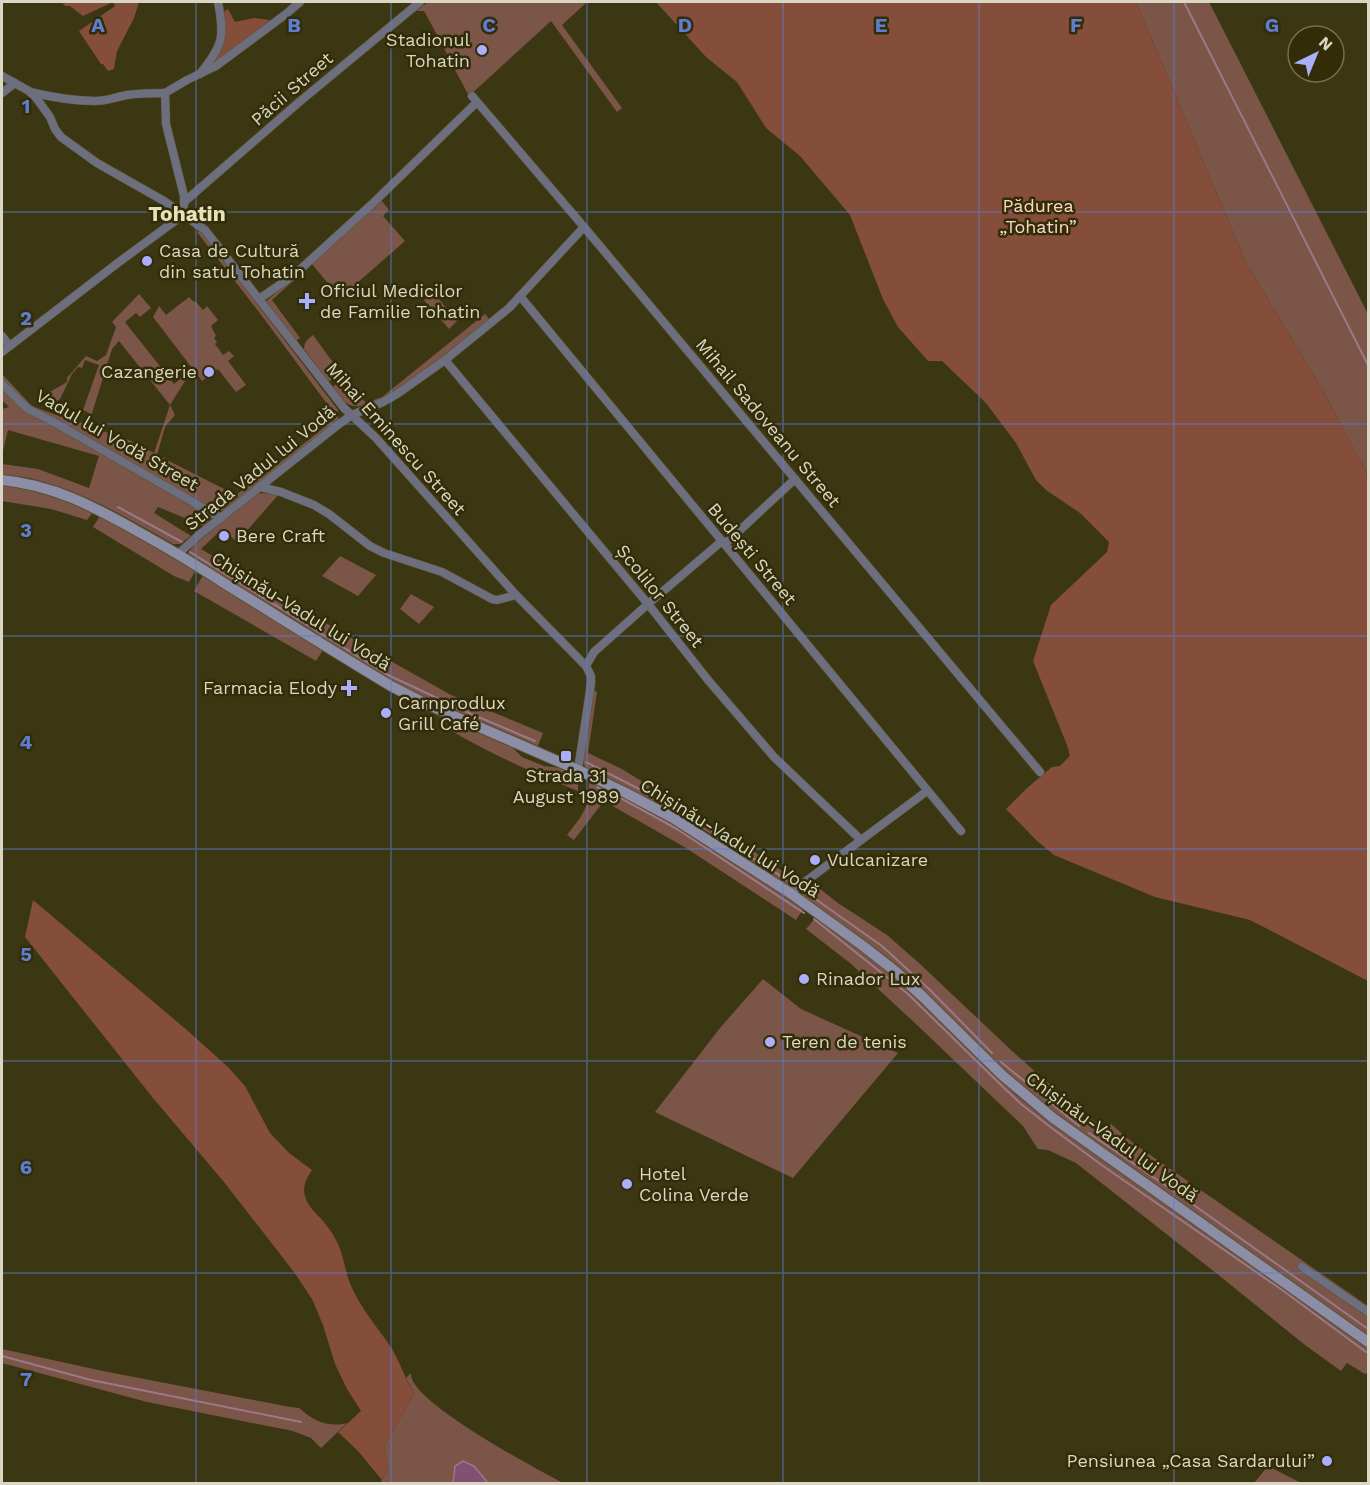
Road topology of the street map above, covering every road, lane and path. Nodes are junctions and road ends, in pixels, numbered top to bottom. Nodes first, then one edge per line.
1 (218, 2) edge
2 (300, 2) edge
3 (420, 2) edge
4 (200, 75) junction
5 (2, 76) edge
6 (15, 83) junction
7 (28, 91) junction
8 (2, 93) edge
9 (165, 93) junction
10 (184, 202) junction
11 (183, 215) junction
12 (584, 227) junction
13 (520, 296) junction
14 (259, 299) junction
15 (2, 336) edge
16 (9, 345) junction
17 (2, 352) edge
18 (446, 360) junction
19 (2, 384) edge
20 (352, 415) junction
21 (795, 479) junction
22 (2, 480) edge
23 (260, 487) junction
24 (221, 518) junction
25 (724, 543) junction
26 (178, 554) junction
27 (516, 595) junction
28 (648, 604) junction
29 (586, 666) junction
30 (578, 770) junction
31 (1040, 772) dead end
32 (927, 791) junction
33 (961, 831) dead end
34 (861, 840) junction
35 (790, 893) junction
36 (1302, 1267) dead end
37 (1368, 1312) edge
38 (1368, 1342) edge

1 - 4 street
2 - 4 street
3 - 10 street, Păcii Street
4 - 9 street
5 - 6 street, Mihai Eminescu Street
6 - 7 street, Mihai Eminescu Street
6 - 8 street
7 - 9 street, Mihai Eminescu Street
7 - 11 street, Mihai Eminescu Street
9 - 10 street
10 - 11 street
11 - 14 street, Mihai Eminescu Street
11 - 16 street
12 - 13 street, Strada Vadul lui Vodă
12 - 14 street, Mihail Sadoveanu Street
12 - 21 street, Mihail Sadoveanu Street
13 - 18 street, Strada Vadul lui Vodă
13 - 25 street, Budești Street
14 - 20 street, Mihai Eminescu Street
15 - 16 street
16 - 17 street
18 - 20 street, Strada Vadul lui Vodă
18 - 28 street, Școlilor Street
19 - 24 street, Vadul lui Vodă Street
20 - 23 street, Strada Vadul lui Vodă
20 - 27 street, Mihai Eminescu Street
21 - 25 street
21 - 31 street, Mihail Sadoveanu Street
22 - 26 main road, Chișinău-Vadul lui Vodă
23 - 24 street, Strada Vadul lui Vodă
23 - 27 street
24 - 26 street, Strada Vadul lui Vodă
25 - 28 street
25 - 32 street, Budești Street
26 - 30 main road, Chișinău-Vadul lui Vodă
27 - 29 street, Mihai Eminescu Street
28 - 29 street
28 - 34 street, Școlilor Street
29 - 30 street
30 - 35 main road, Chișinău-Vadul lui Vodă
32 - 33 street, Budești Street
32 - 34 street
34 - 35 street
35 - 38 main road, Chișinău-Vadul lui Vodă
36 - 37 street

